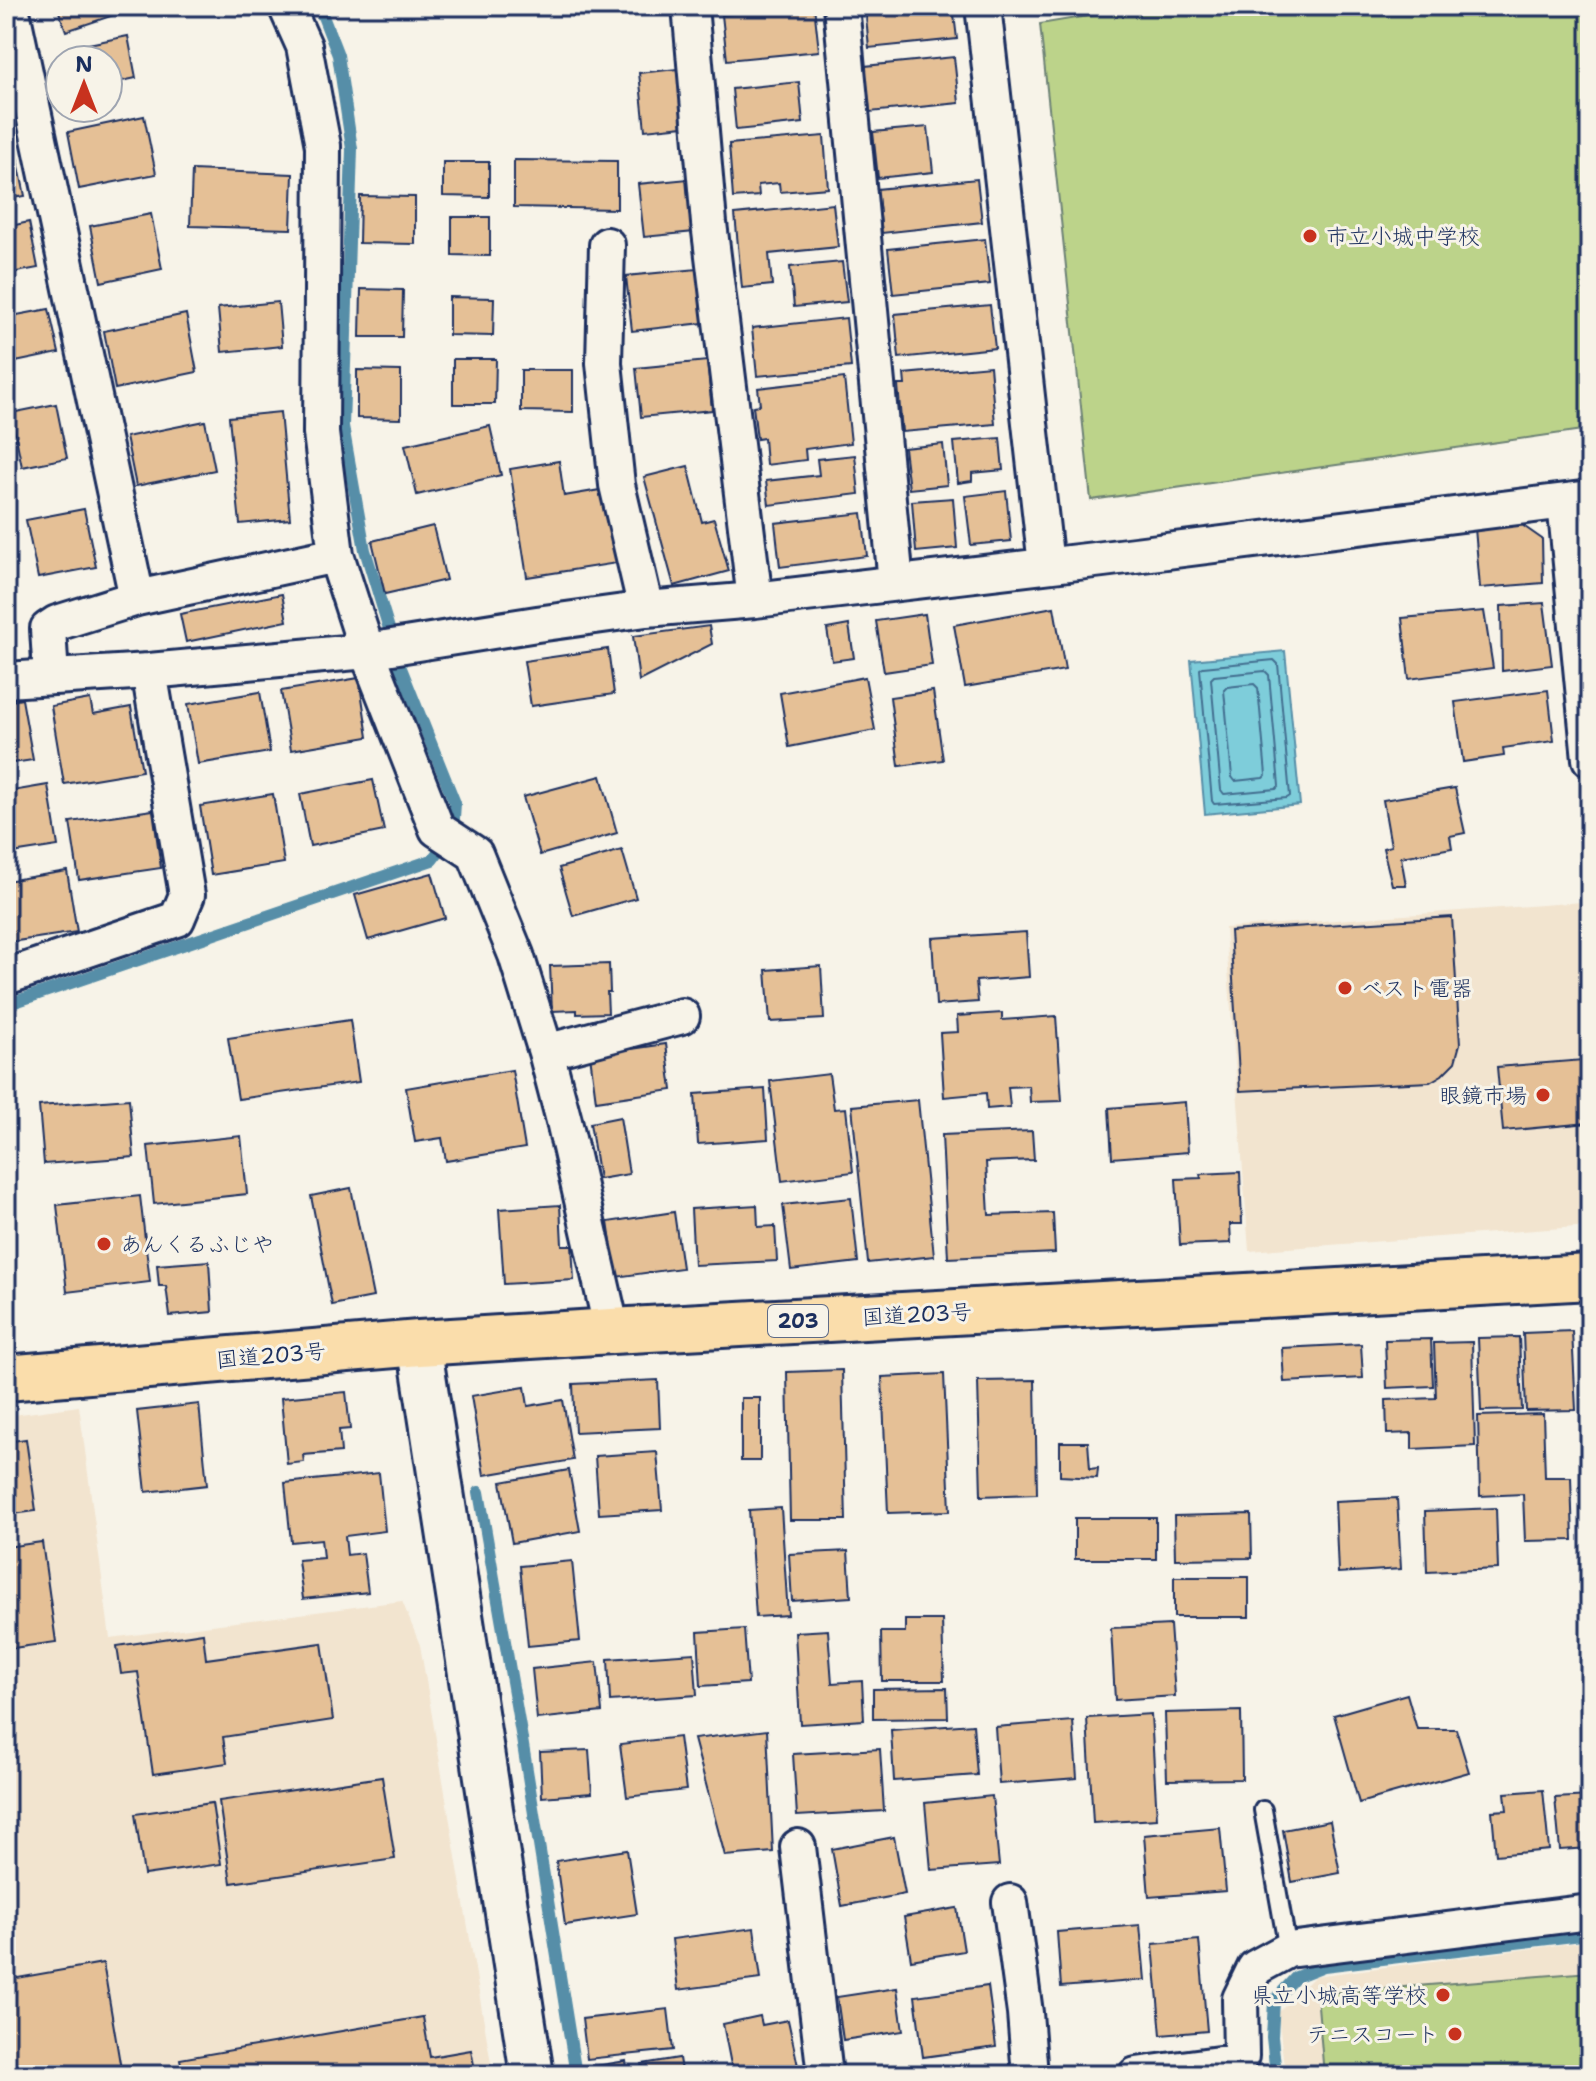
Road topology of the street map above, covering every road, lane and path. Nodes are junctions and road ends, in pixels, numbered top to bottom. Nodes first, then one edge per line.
1 (286, 6) edge
2 (690, 6) edge
3 (841, 6) edge
4 (983, 6) edge
5 (10, 7) edge
6 (607, 245) dead end
7 (1578, 500) edge
8 (336, 555) junction
9 (1046, 565) junction
10 (896, 583) junction
11 (137, 598) junction
12 (755, 600) junction
13 (646, 609) junction
14 (367, 651) junction
15 (149, 671) junction
16 (51, 677) junction
17 (6, 680) edge
18 (1590, 759) edge
19 (6, 977) edge
20 (682, 1016) dead end
21 (546, 1052) junction
22 (1590, 1277) edge
23 (612, 1331) junction
24 (419, 1343) junction
25 (6, 1378) edge
26 (1263, 1810) dead end
27 (798, 1847) dead end
28 (1010, 1902) dead end
29 (1590, 1912) edge
30 (1288, 1950) junction
31 (532, 2075) edge
32 (825, 2075) edge
33 (1030, 2075) edge
34 (1136, 2075) edge

1 - 8 street
2 - 12 street
3 - 10 street
4 - 9 street
5 - 11 street
6 - 13 street
7 - 9 street
7 - 18 street
8 - 11 street
8 - 14 street
9 - 10 street
10 - 12 street
11 - 16 street
12 - 13 street
13 - 14 street
14 - 15 street
14 - 21 street
15 - 16 street
15 - 19 street
16 - 17 street
20 - 21 street
21 - 23 street
22 - 23 highway, 国道203号 / 203
23 - 24 highway, 国道203号 / 203
24 - 25 highway, 国道203号 / 203
24 - 31 street
26 - 30 lane
27 - 32 street
28 - 33 street
29 - 30 street
30 - 34 street

